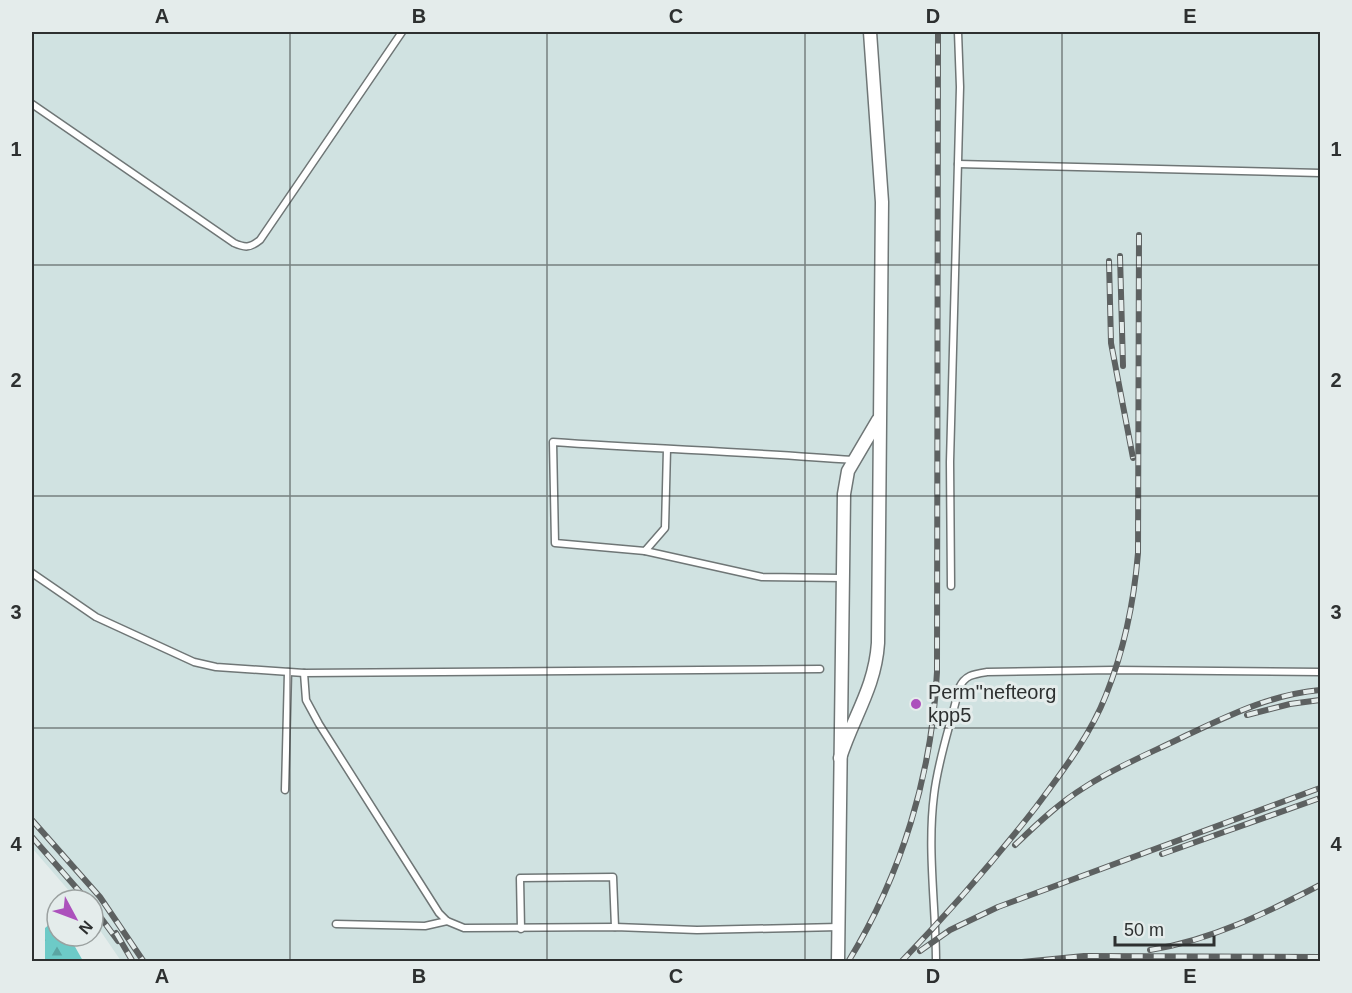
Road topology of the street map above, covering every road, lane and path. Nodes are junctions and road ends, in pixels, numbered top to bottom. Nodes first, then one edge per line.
1 (402, 32) edge
2 (870, 32) edge
3 (958, 32) edge
4 (32, 104) edge
5 (958, 164) junction
6 (1320, 173) edge
7 (880, 414) junction
8 (667, 449) junction
9 (853, 460) junction
10 (645, 551) junction
11 (32, 575) edge
12 (843, 578) junction
13 (951, 586) dead end
14 (820, 669) dead end
15 (288, 672) junction
16 (1320, 672) edge
17 (303, 673) junction
18 (840, 758) junction
19 (285, 790) dead end
20 (447, 921) junction
21 (336, 924) dead end
22 (615, 927) junction
23 (838, 927) junction
24 (521, 928) junction
25 (838, 962) edge
26 (936, 962) edge

1 - 4 lane
2 - 7 street
3 - 5 lane
5 - 6 lane
5 - 13 lane
7 - 9 street
7 - 18 street
8 - 9 lane
8 - 10 lane
8 - 10 lane
9 - 12 street
10 - 12 lane
11 - 15 lane
12 - 18 street
14 - 17 lane
15 - 17 lane
15 - 19 lane
16 - 26 lane
17 - 20 lane
18 - 23 street
20 - 21 lane
20 - 24 lane
22 - 23 lane
22 - 24 lane
22 - 24 lane
23 - 25 street

